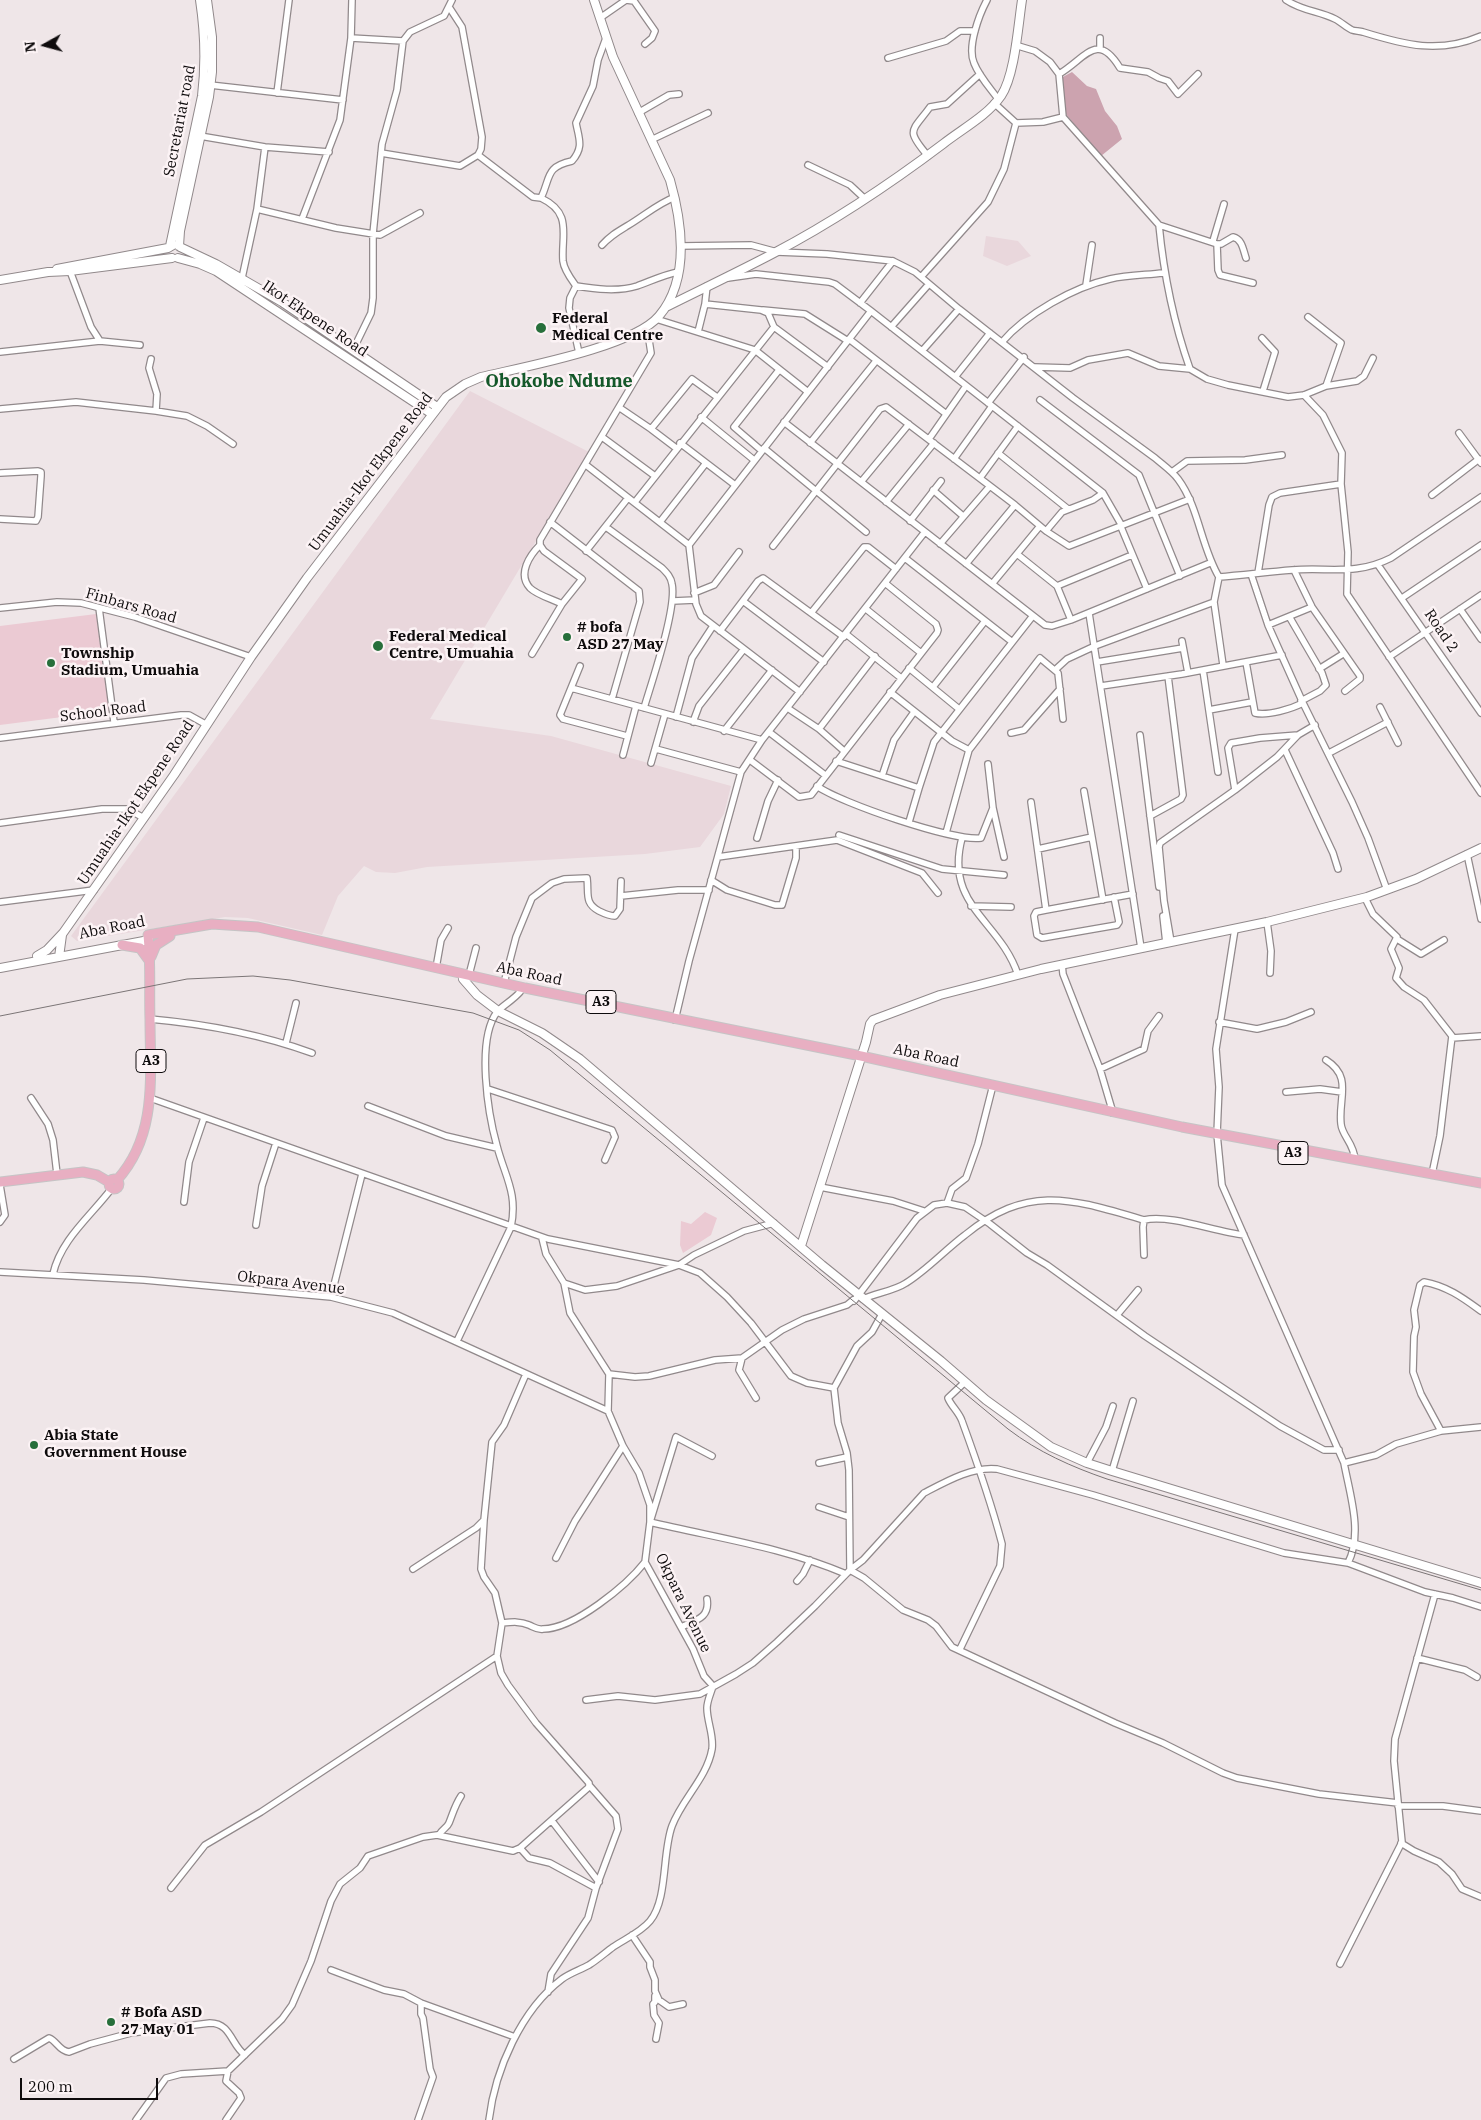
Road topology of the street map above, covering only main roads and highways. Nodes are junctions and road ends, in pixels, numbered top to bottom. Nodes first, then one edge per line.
1 (170, 936) junction
2 (149, 937) junction
3 (311, 942) junction
4 (122, 945) road end
5 (149, 962) junction
6 (466, 977) junction
7 (675, 1020) junction
8 (861, 1058) junction
9 (1052, 1100) junction
10 (1217, 1137) junction
11 (1481, 1183) edge
12 (0, 1184) edge
13 (1481, 1189) edge

1 - 2 main road, Aba Road / A3
1 - 3 main road, Aba Road / A3
1 - 5 main road
2 - 3 main road, Aba Road / A3
2 - 5 main road, A3
3 - 6 main road, Aba Road / A3
3 - 6 main road, Aba Road / A3
4 - 5 main road
5 - 12 main road, A3
6 - 7 main road, Aba Road / A3
6 - 7 main road, Aba Road / A3
7 - 8 main road, Aba Road / A3
8 - 9 main road, Aba Road / A3
8 - 9 main road, Aba Road / A3
9 - 10 main road, A3
10 - 11 main road, A3
10 - 13 main road, A3

